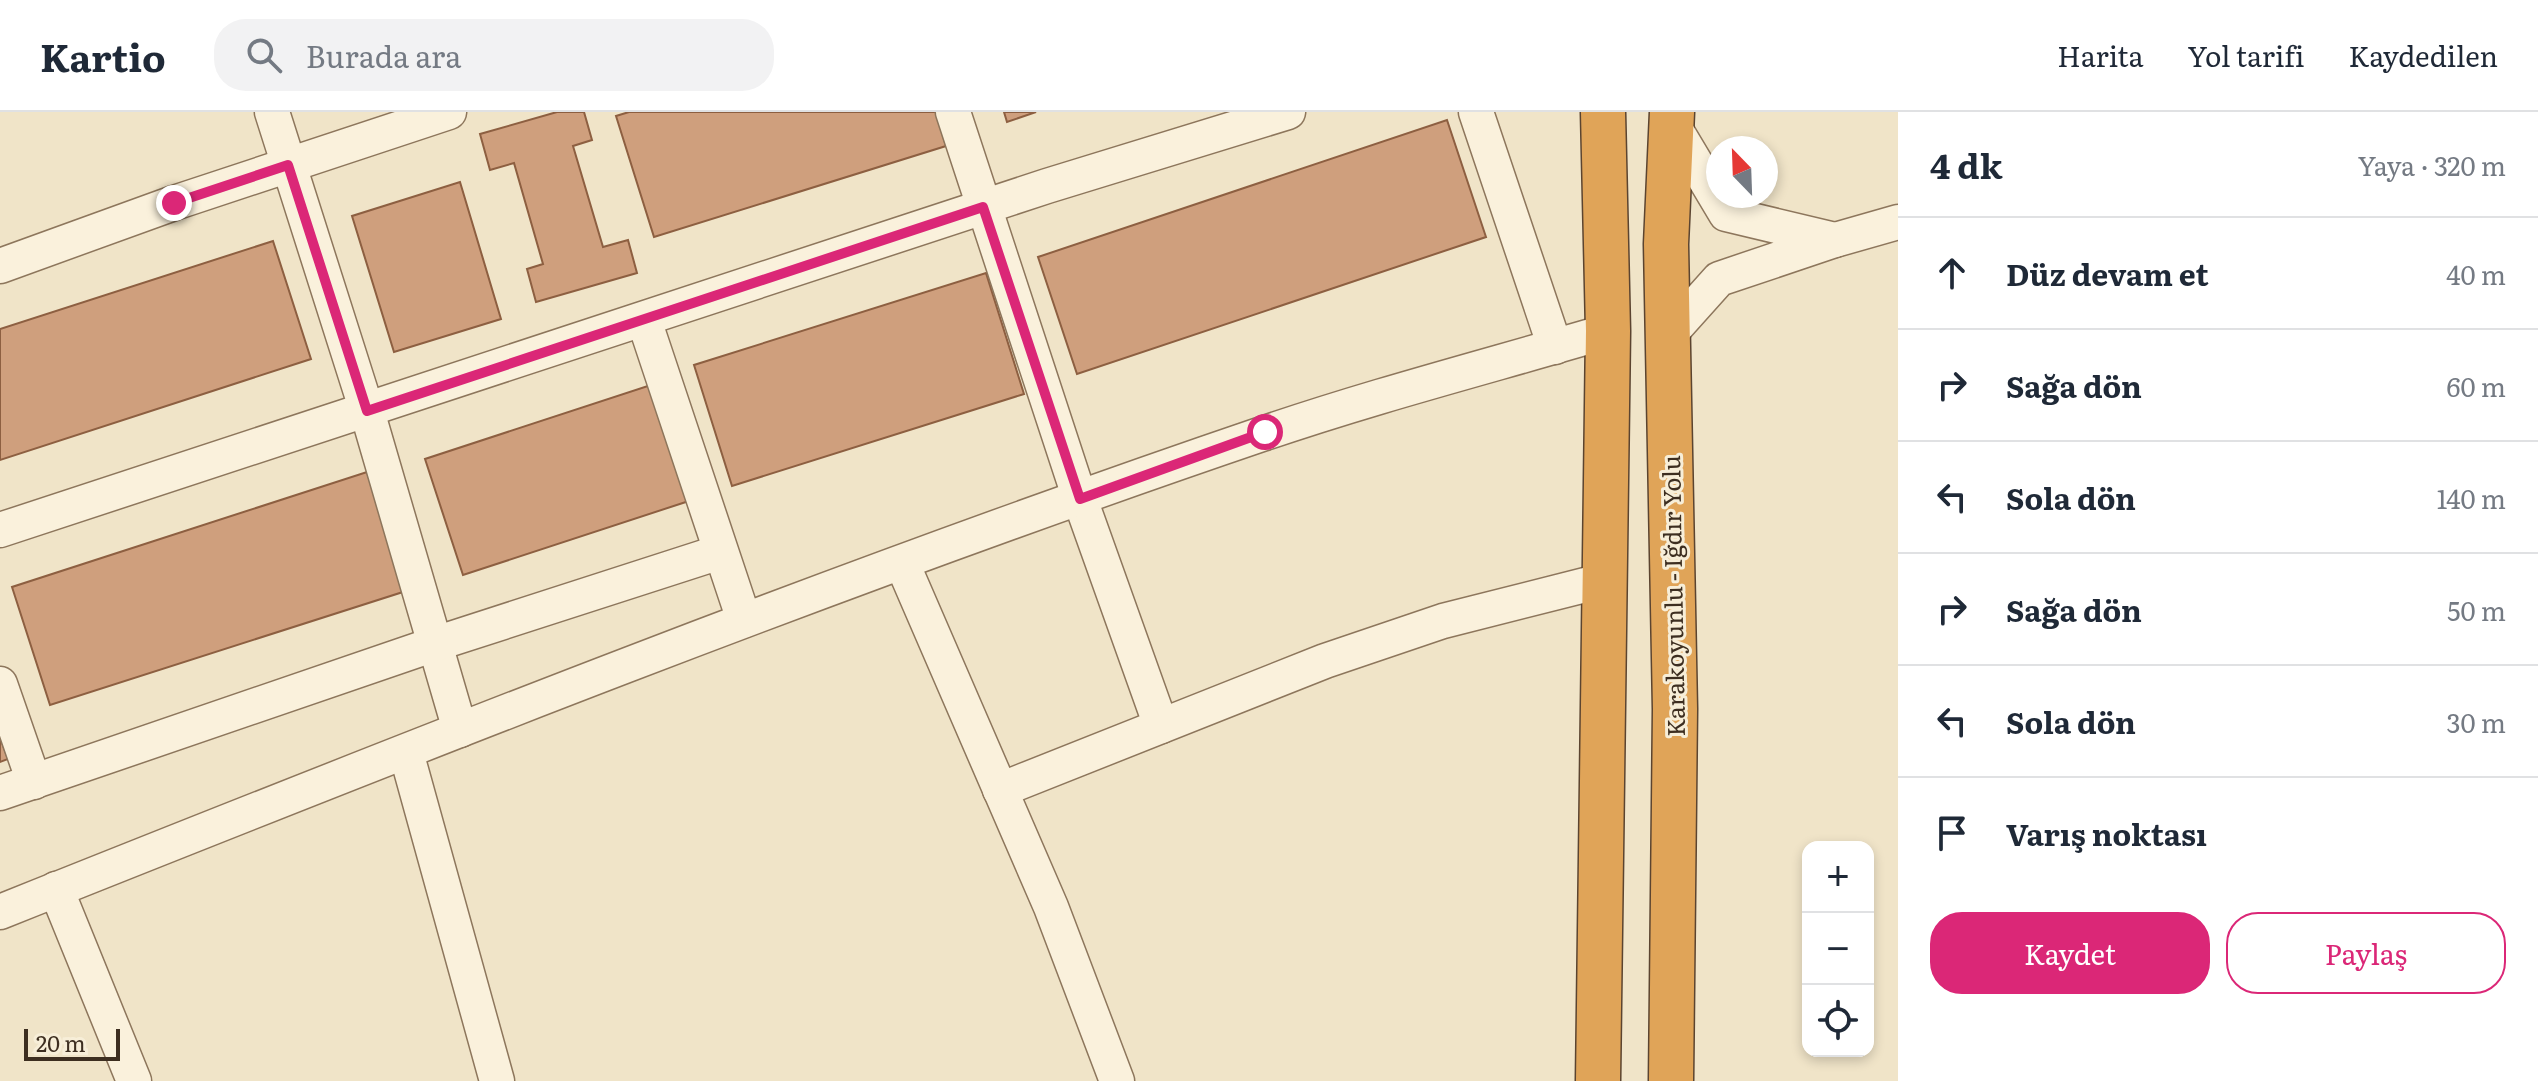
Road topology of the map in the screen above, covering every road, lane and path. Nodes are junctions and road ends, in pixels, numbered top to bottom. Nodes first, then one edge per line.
1 (272, 112) edge
2 (449, 112) edge
3 (953, 112) edge
4 (1288, 112) edge
5 (1476, 112) edge
6 (1603, 112) edge
7 (1671, 117) edge
8 (288, 165) junction
9 (983, 207) junction
10 (1898, 222) edge
11 (1835, 240) junction
12 (0, 266) edge
13 (644, 320) junction
14 (1608, 331) junction
15 (1667, 337) junction
16 (1555, 347) junction
17 (367, 411) junction
18 (1080, 499) junction
19 (0, 530) edge
20 (720, 552) junction
21 (902, 563) junction
22 (1605, 580) junction
23 (744, 620) junction
24 (435, 644) junction
25 (0, 684) edge
26 (1161, 726) junction
27 (460, 730) junction
28 (406, 752) junction
29 (34, 782) junction
30 (1000, 790) junction
31 (0, 793) edge
32 (56, 889) junction
33 (0, 912) edge
34 (134, 1081) edge
35 (497, 1081) edge
36 (1117, 1081) edge
37 (1598, 1081) edge
38 (1671, 1081) edge

1 - 8 street
2 - 8 street
3 - 9 street
4 - 9 street
5 - 16 street
6 - 14 highway
7 - 11 street
7 - 15 highway, Karakoyunlu - Iğdır Yolu
8 - 12 street
8 - 17 street
9 - 13 street
9 - 18 street
10 - 11 street
11 - 15 street
13 - 17 street
13 - 20 street
14 - 16 street
14 - 22 highway
15 - 38 highway, Karakoyunlu - Iğdır Yolu
16 - 18 street
17 - 19 street
17 - 24 street
18 - 21 street
18 - 26 street
20 - 23 street
20 - 24 street
21 - 23 street
21 - 30 street
22 - 26 street
22 - 37 highway
23 - 27 street
24 - 27 street
24 - 29 street
25 - 29 street
26 - 30 street
27 - 28 street
28 - 32 street
28 - 35 street
29 - 31 street
30 - 36 street
32 - 33 street
32 - 34 street

